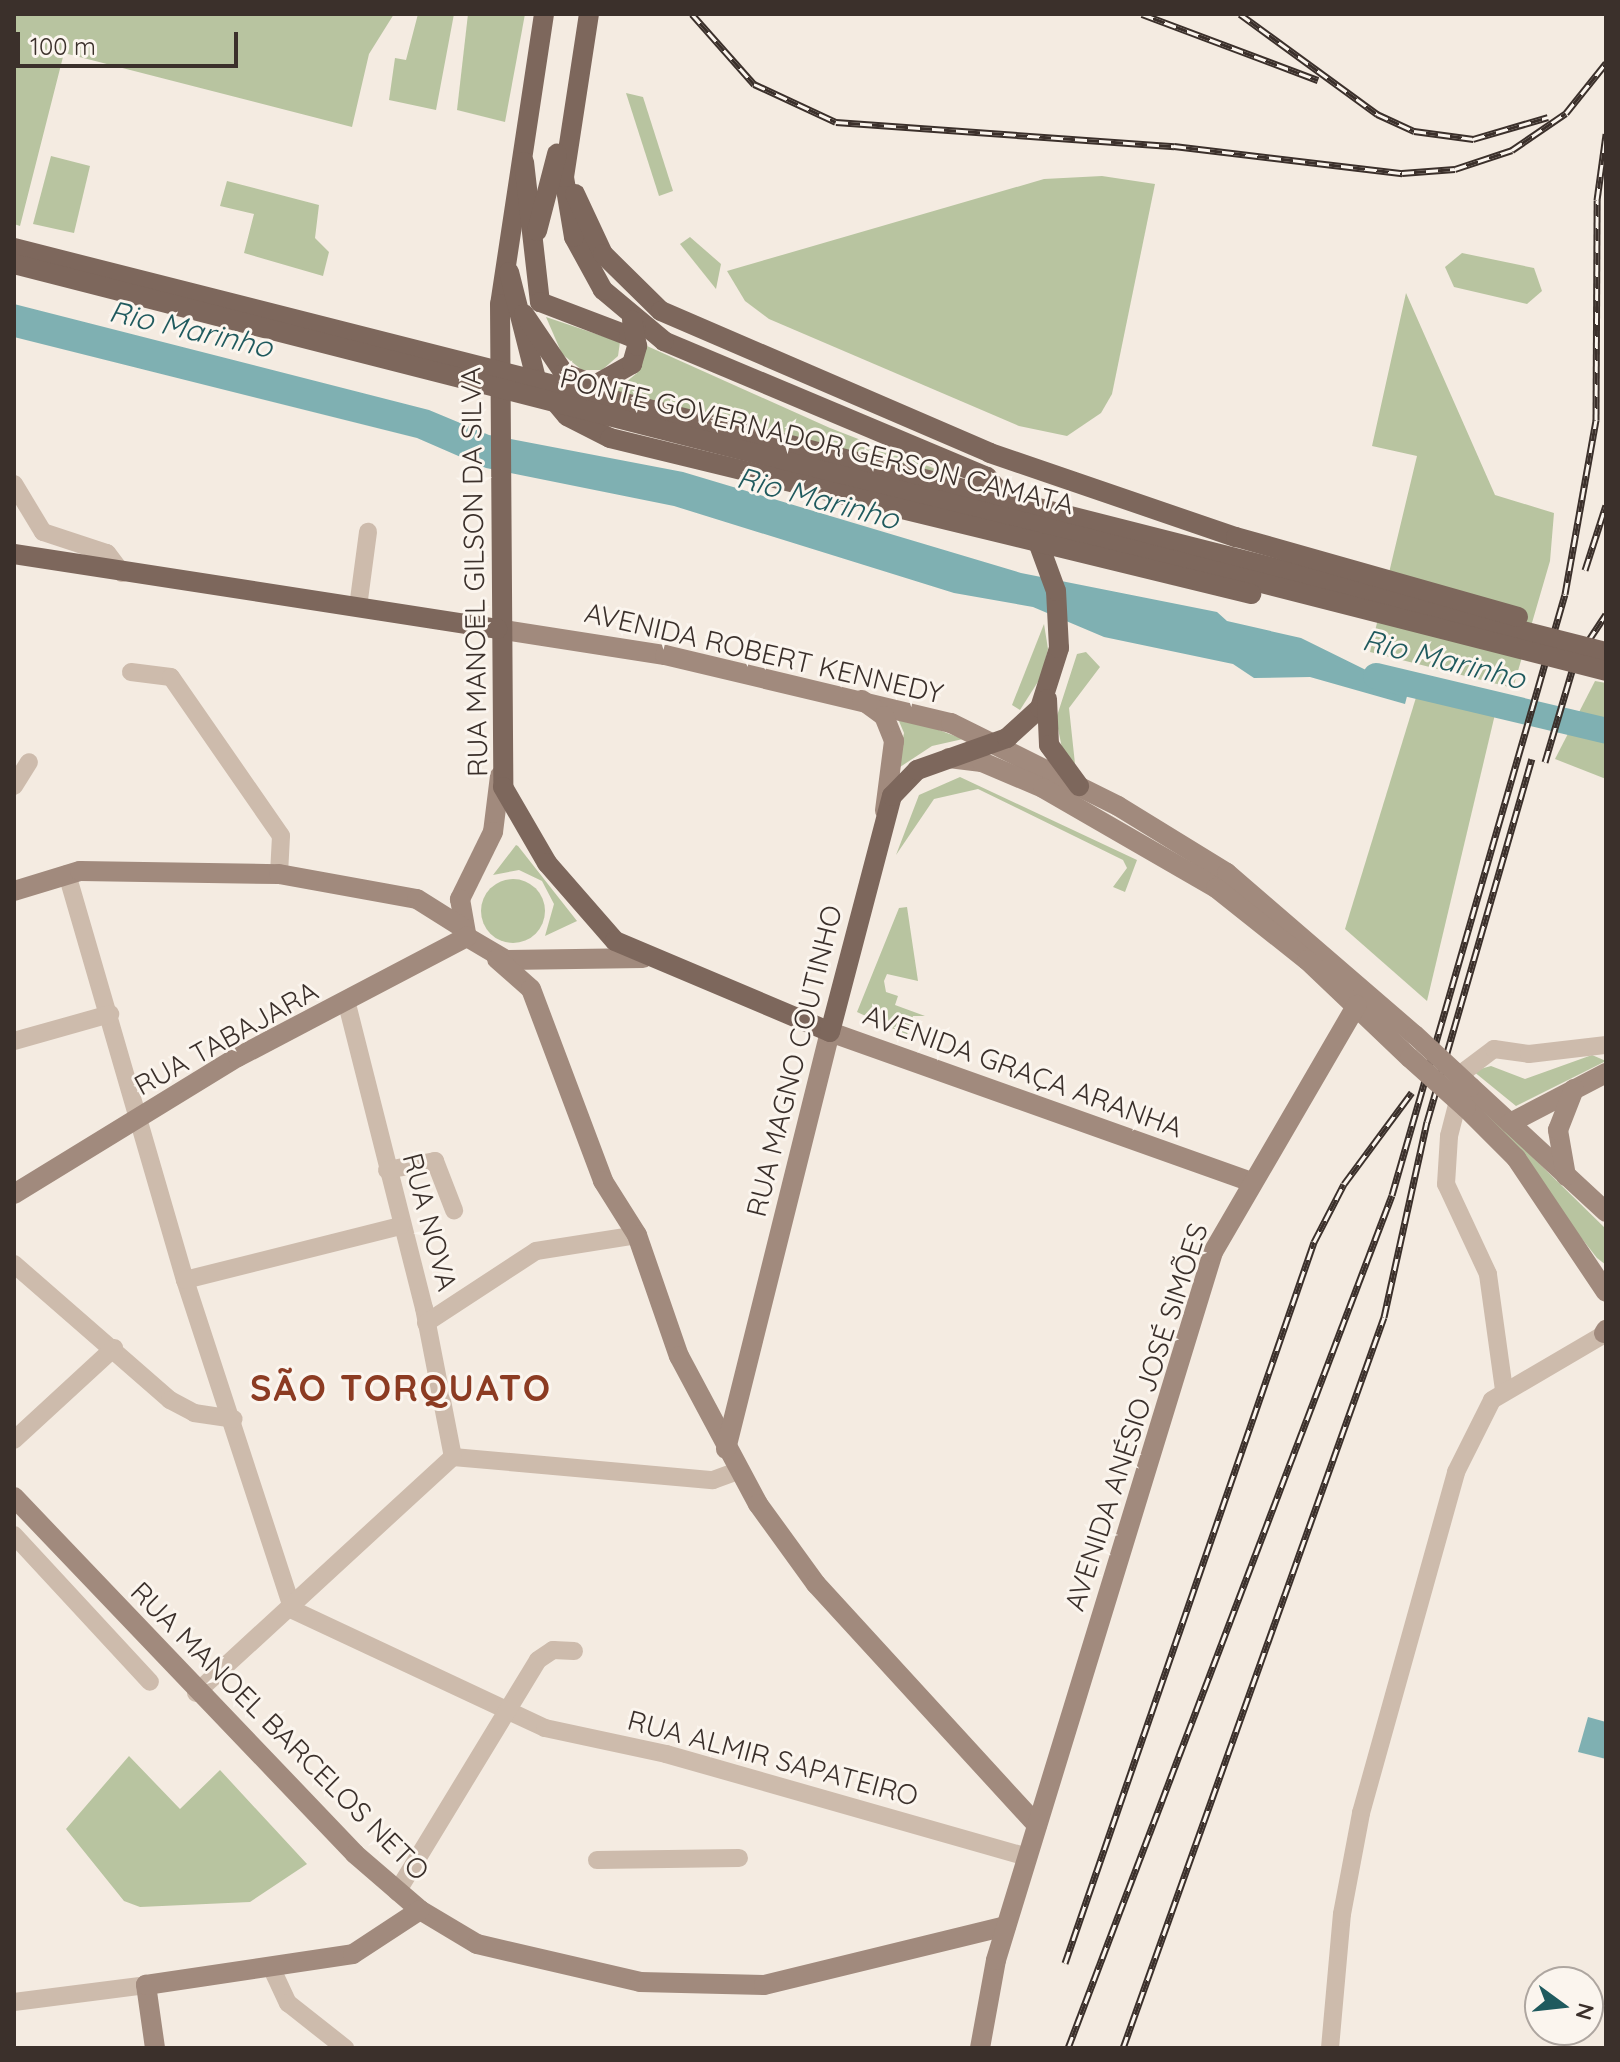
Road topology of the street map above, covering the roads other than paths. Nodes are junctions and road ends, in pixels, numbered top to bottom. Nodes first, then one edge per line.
1 (544, 14) edge
2 (589, 14) edge
3 (571, 113) junction
4 (567, 135) junction
5 (521, 139) junction
6 (506, 229) junction
7 (533, 247) junction
8 (14, 248) edge
9 (14, 264) edge
10 (514, 296) junction
11 (633, 324) junction
12 (14, 484) edge
13 (368, 532) dead end
14 (18, 555) edge
15 (122, 573) junction
16 (358, 607) junction
17 (497, 629) junction
18 (1606, 643) edge
19 (1498, 644) junction
20 (1606, 652) edge
21 (1606, 671) edge
22 (131, 672) dead end
23 (1047, 695) junction
24 (860, 699) junction
25 (994, 744) junction
26 (937, 761) junction
27 (29, 762) dead end
28 (500, 772) junction
29 (14, 786) edge
30 (1079, 786) junction
31 (884, 818) junction
32 (67, 874) junction
33 (279, 874) junction
34 (466, 880) junction
35 (14, 891) edge
36 (402, 895) junction
37 (465, 932) junction
38 (643, 958) junction
39 (497, 959) junction
40 (347, 1004) junction
41 (1357, 1005) junction
42 (110, 1014) junction
43 (830, 1032) junction
44 (14, 1041) edge
45 (1606, 1045) edge
46 (1606, 1073) edge
47 (1574, 1089) junction
48 (140, 1117) junction
49 (1510, 1123) junction
50 (387, 1170) junction
51 (1566, 1176) junction
52 (1251, 1182) junction
53 (14, 1194) edge
54 (454, 1210) dead end
55 (1606, 1212) edge
56 (400, 1226) junction
57 (637, 1235) junction
58 (14, 1264) edge
59 (185, 1280) junction
60 (1606, 1292) edge
61 (426, 1323) junction
62 (1605, 1332) edge
63 (114, 1348) junction
64 (1504, 1390) junction
65 (234, 1419) junction
66 (14, 1440) edge
67 (726, 1449) junction
68 (453, 1457) junction
69 (738, 1471) junction
70 (15, 1499) edge
71 (14, 1535) edge
72 (287, 1602) junction
73 (270, 1619) junction
74 (310, 1621) junction
75 (574, 1651) dead end
76 (150, 1682) dead end
77 (196, 1693) junction
78 (506, 1712) junction
79 (1037, 1825) junction
80 (1027, 1857) junction
81 (739, 1858) dead end
82 (597, 1860) dead end
83 (397, 1892) junction
84 (420, 1910) junction
85 (1006, 1926) junction
86 (272, 1969) junction
87 (146, 1985) junction
88 (14, 2002) edge
89 (155, 2048) edge
90 (345, 2048) edge
91 (980, 2048) edge
92 (1330, 2048) edge

1 - 5 main road
2 - 3 main road
3 - 4 main road
3 - 7 main road
4 - 11 main road
4 - 18 main road, bridge
5 - 6 main road
5 - 7 main road
6 - 10 main road
6 - 17 main road, RUA MANOEL GILSON DA SILVA
7 - 11 main road
8 - 20 main road, PONTE GOVERNADOR GERSON CAMATA, bridge
9 - 19 main road, PONTE GOVERNADOR GERSON CAMATA, bridge
10 - 11 main road
10 - 19 main road, bridge
11 - 23 main road
12 - 15 street
13 - 16 street
14 - 15 main road, AVENIDA ROBERT KENNEDY
15 - 16 main road, AVENIDA ROBERT KENNEDY
16 - 17 main road, AVENIDA ROBERT KENNEDY
17 - 24 street, AVENIDA ROBERT KENNEDY
17 - 28 main road, RUA MANOEL GILSON DA SILVA
19 - 21 main road, PONTE GOVERNADOR GERSON CAMATA, bridge
22 - 33 street
23 - 25 main road
23 - 30 main road
24 - 25 street, AVENIDA ROBERT KENNEDY
24 - 31 street, RUA MAGNO COUTINHO
25 - 26 main road
25 - 30 street, AVENIDA ROBERT KENNEDY
26 - 31 main road
26 - 41 street
27 - 29 street
28 - 34 street
28 - 38 main road, RUA MANOEL GILSON DA SILVA
30 - 49 street, AVENIDA ROBERT KENNEDY, bridge
31 - 43 main road, RUA MAGNO COUTINHO
32 - 33 street
32 - 35 street
32 - 42 street
33 - 36 street
34 - 36 street
34 - 37 street
36 - 37 street
37 - 39 street
37 - 40 street, RUA TABAJARA
38 - 39 street
38 - 43 main road, AVENIDA GRAÇA ARANHA
39 - 57 street
40 - 48 street, RUA TABAJARA
40 - 50 street, RUA NOVA
41 - 52 street, AVENIDA ANÉSIO JOSÉ SIMÕES
41 - 60 street, bridge
42 - 44 street
42 - 48 street
43 - 52 street, AVENIDA GRAÇA ARANHA
43 - 67 street, RUA MAGNO COUTINHO
45 - 64 street
46 - 47 street
47 - 49 street
47 - 51 street
48 - 53 street, RUA TABAJARA
48 - 59 street
49 - 51 street, AVENIDA ROBERT KENNEDY
50 - 54 street
50 - 56 street, RUA NOVA
51 - 55 street
52 - 79 street, AVENIDA ANÉSIO JOSÉ SIMÕES
56 - 59 street
56 - 61 street, RUA NOVA
57 - 61 street
57 - 67 street
58 - 63 street
59 - 65 street
61 - 68 street, RUA NOVA
62 - 64 street
63 - 65 street
63 - 66 street
64 - 92 street
65 - 72 street
67 - 69 street
68 - 69 street
68 - 72 street
69 - 79 street
70 - 77 street, RUA MANOEL BARCELOS NETO
71 - 76 street
72 - 73 street
72 - 74 street
73 - 74 street
73 - 77 street
74 - 78 street, RUA ALMIR SAPATEIRO
75 - 78 street
77 - 83 street, RUA MANOEL BARCELOS NETO
78 - 80 street, RUA ALMIR SAPATEIRO
78 - 83 street
79 - 80 street, AVENIDA ANÉSIO JOSÉ SIMÕES
80 - 85 street, AVENIDA ANÉSIO JOSÉ SIMÕES
81 - 82 street
83 - 84 street, RUA MANOEL BARCELOS NETO
84 - 85 street, RUA MANOEL BARCELOS NETO
84 - 86 street
85 - 91 street, AVENIDA ANÉSIO JOSÉ SIMÕES
86 - 87 street
86 - 90 street
87 - 88 street
87 - 89 street

